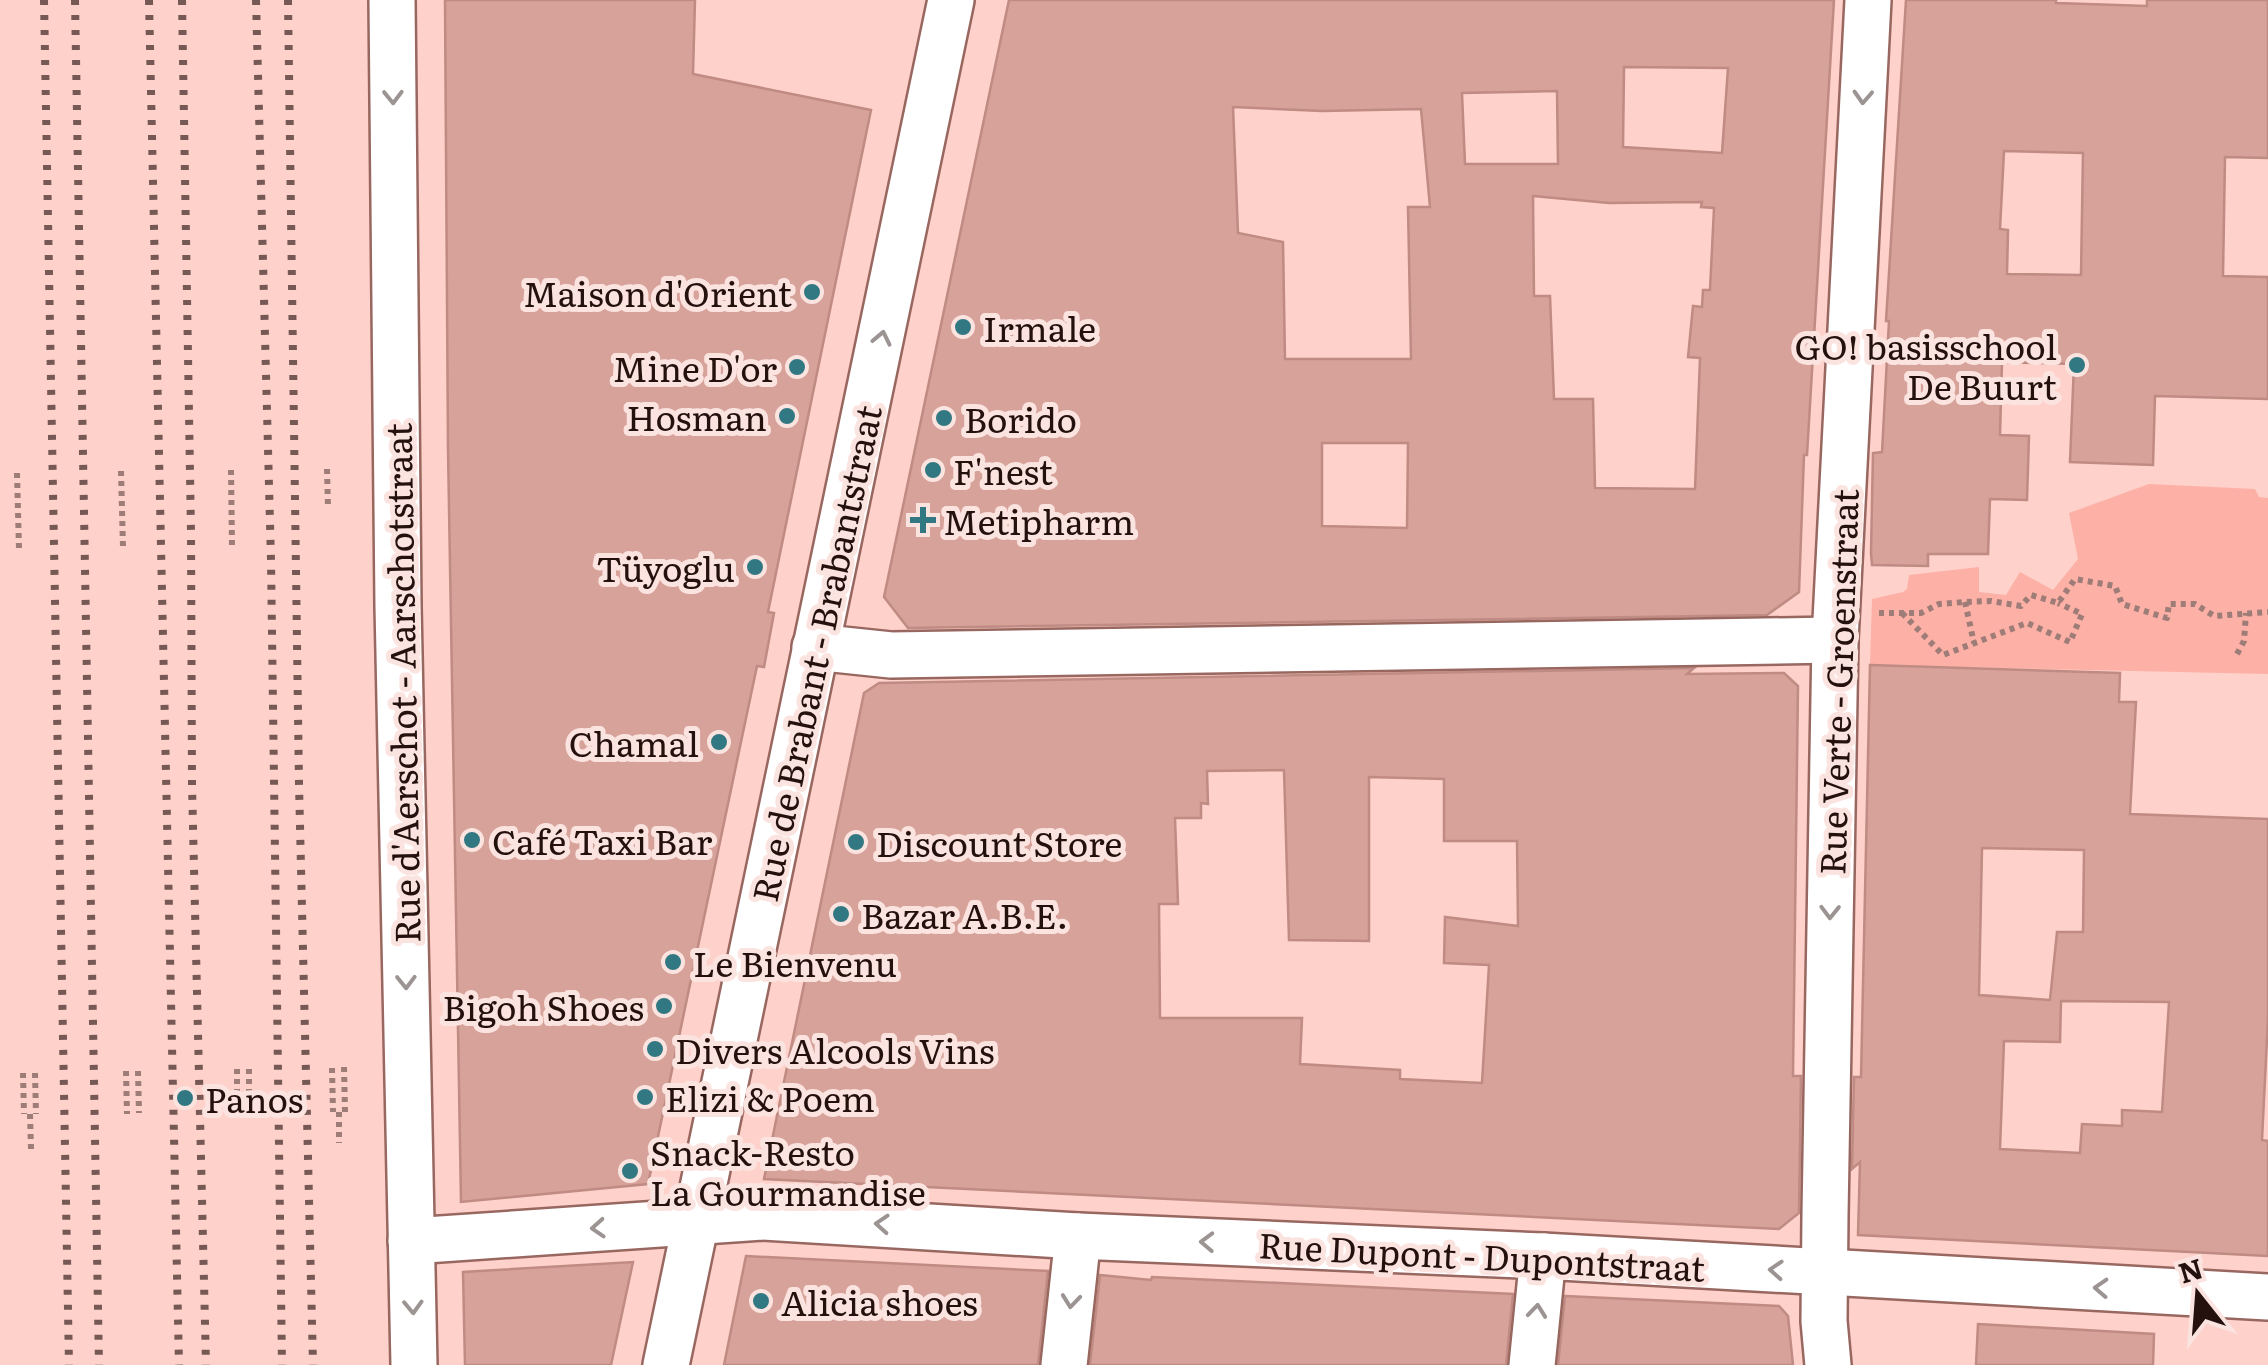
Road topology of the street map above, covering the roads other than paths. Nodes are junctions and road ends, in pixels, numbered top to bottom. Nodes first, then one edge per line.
1 (392, 0) edge
2 (951, 0) edge
3 (1868, 0) edge
4 (1836, 626) junction
5 (815, 647) junction
6 (695, 1222) junction
7 (1078, 1236) junction
8 (411, 1241) junction
9 (1543, 1256) junction
10 (1825, 1273) junction
11 (2268, 1298) edge
12 (414, 1365) edge
13 (666, 1365) edge
14 (1064, 1365) edge
15 (1532, 1365) edge
16 (1828, 1365) edge

1 -> 8 street, Rue d'Aerschot - Aarschotstraat
5 -> 2 street, Rue de Brabant - Brabantstraat
3 -> 4 street, Rue Verte - Groenstraat
4 - 5 street
4 -> 10 street, Rue Verte - Groenstraat
5 - 6 street, Rue de Brabant - Brabantstraat
7 -> 6 street, Rue Dupont - Dupontstraat
6 -> 8 street, Rue Dupont - Dupontstraat
6 - 13 street, Rue de Brabant - Brabantstraat
9 -> 7 street, Rue Dupont - Dupontstraat
7 -> 14 street
8 -> 12 street, Rue d'Aerschot - Aarschotstraat
10 -> 9 street, Rue Dupont - Dupontstraat
15 -> 9 street
11 -> 10 street, Rue Dupont - Dupontstraat
10 - 16 street, Rue Verte - Groenstraat

